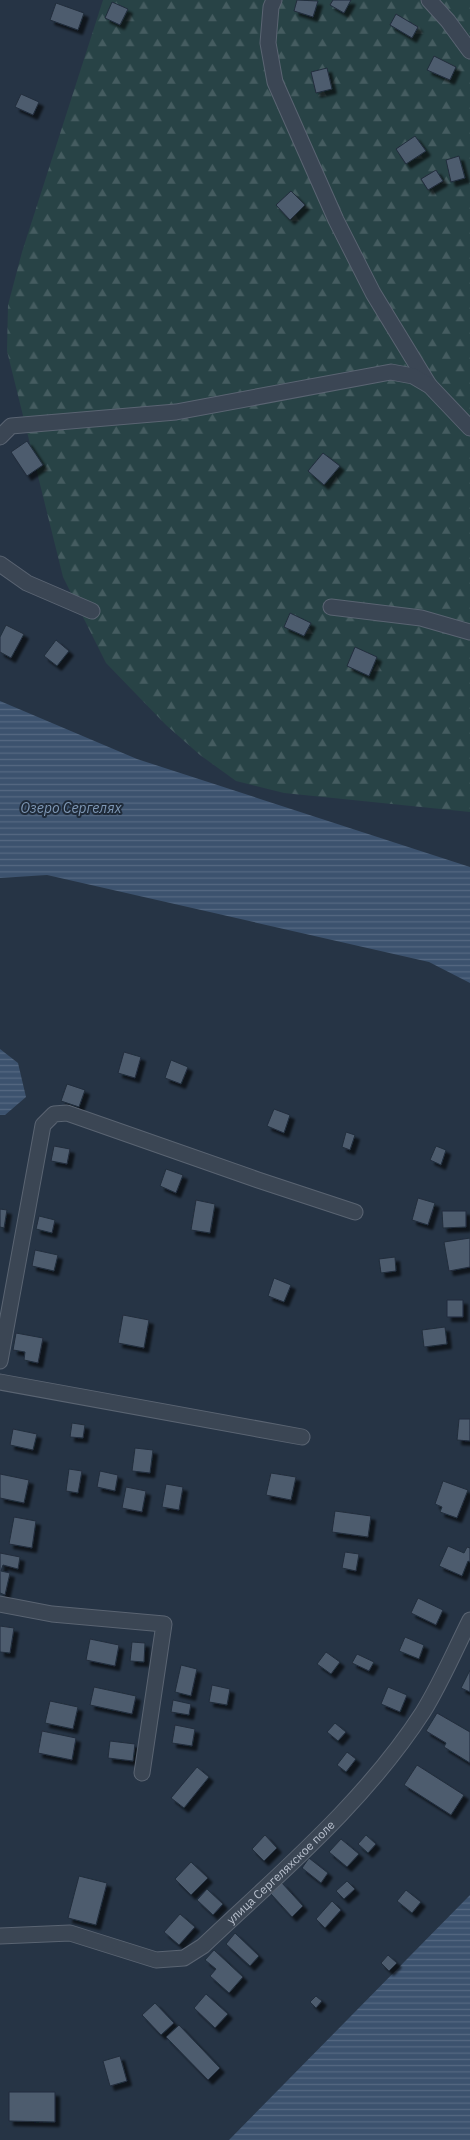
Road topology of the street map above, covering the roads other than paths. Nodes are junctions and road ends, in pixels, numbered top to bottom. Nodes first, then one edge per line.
1 (274, 0) edge
2 (429, 0) edge
3 (470, 51) edge
4 (430, 386) junction
5 (470, 428) edge
6 (0, 436) edge
7 (0, 564) edge
8 (331, 607) dead end
9 (92, 611) dead end
10 (470, 632) edge
11 (355, 1212) dead end
12 (0, 1361) edge
13 (0, 1382) edge
14 (302, 1437) dead end
15 (0, 1604) edge
16 (470, 1620) edge
17 (142, 1773) dead end
18 (0, 1936) edge

1 - 4 street
2 - 3 street
4 - 5 street
4 - 6 street
7 - 9 street
8 - 10 street
11 - 12 street
13 - 14 street
15 - 17 street
16 - 18 street, улица Сергеляхское поле

